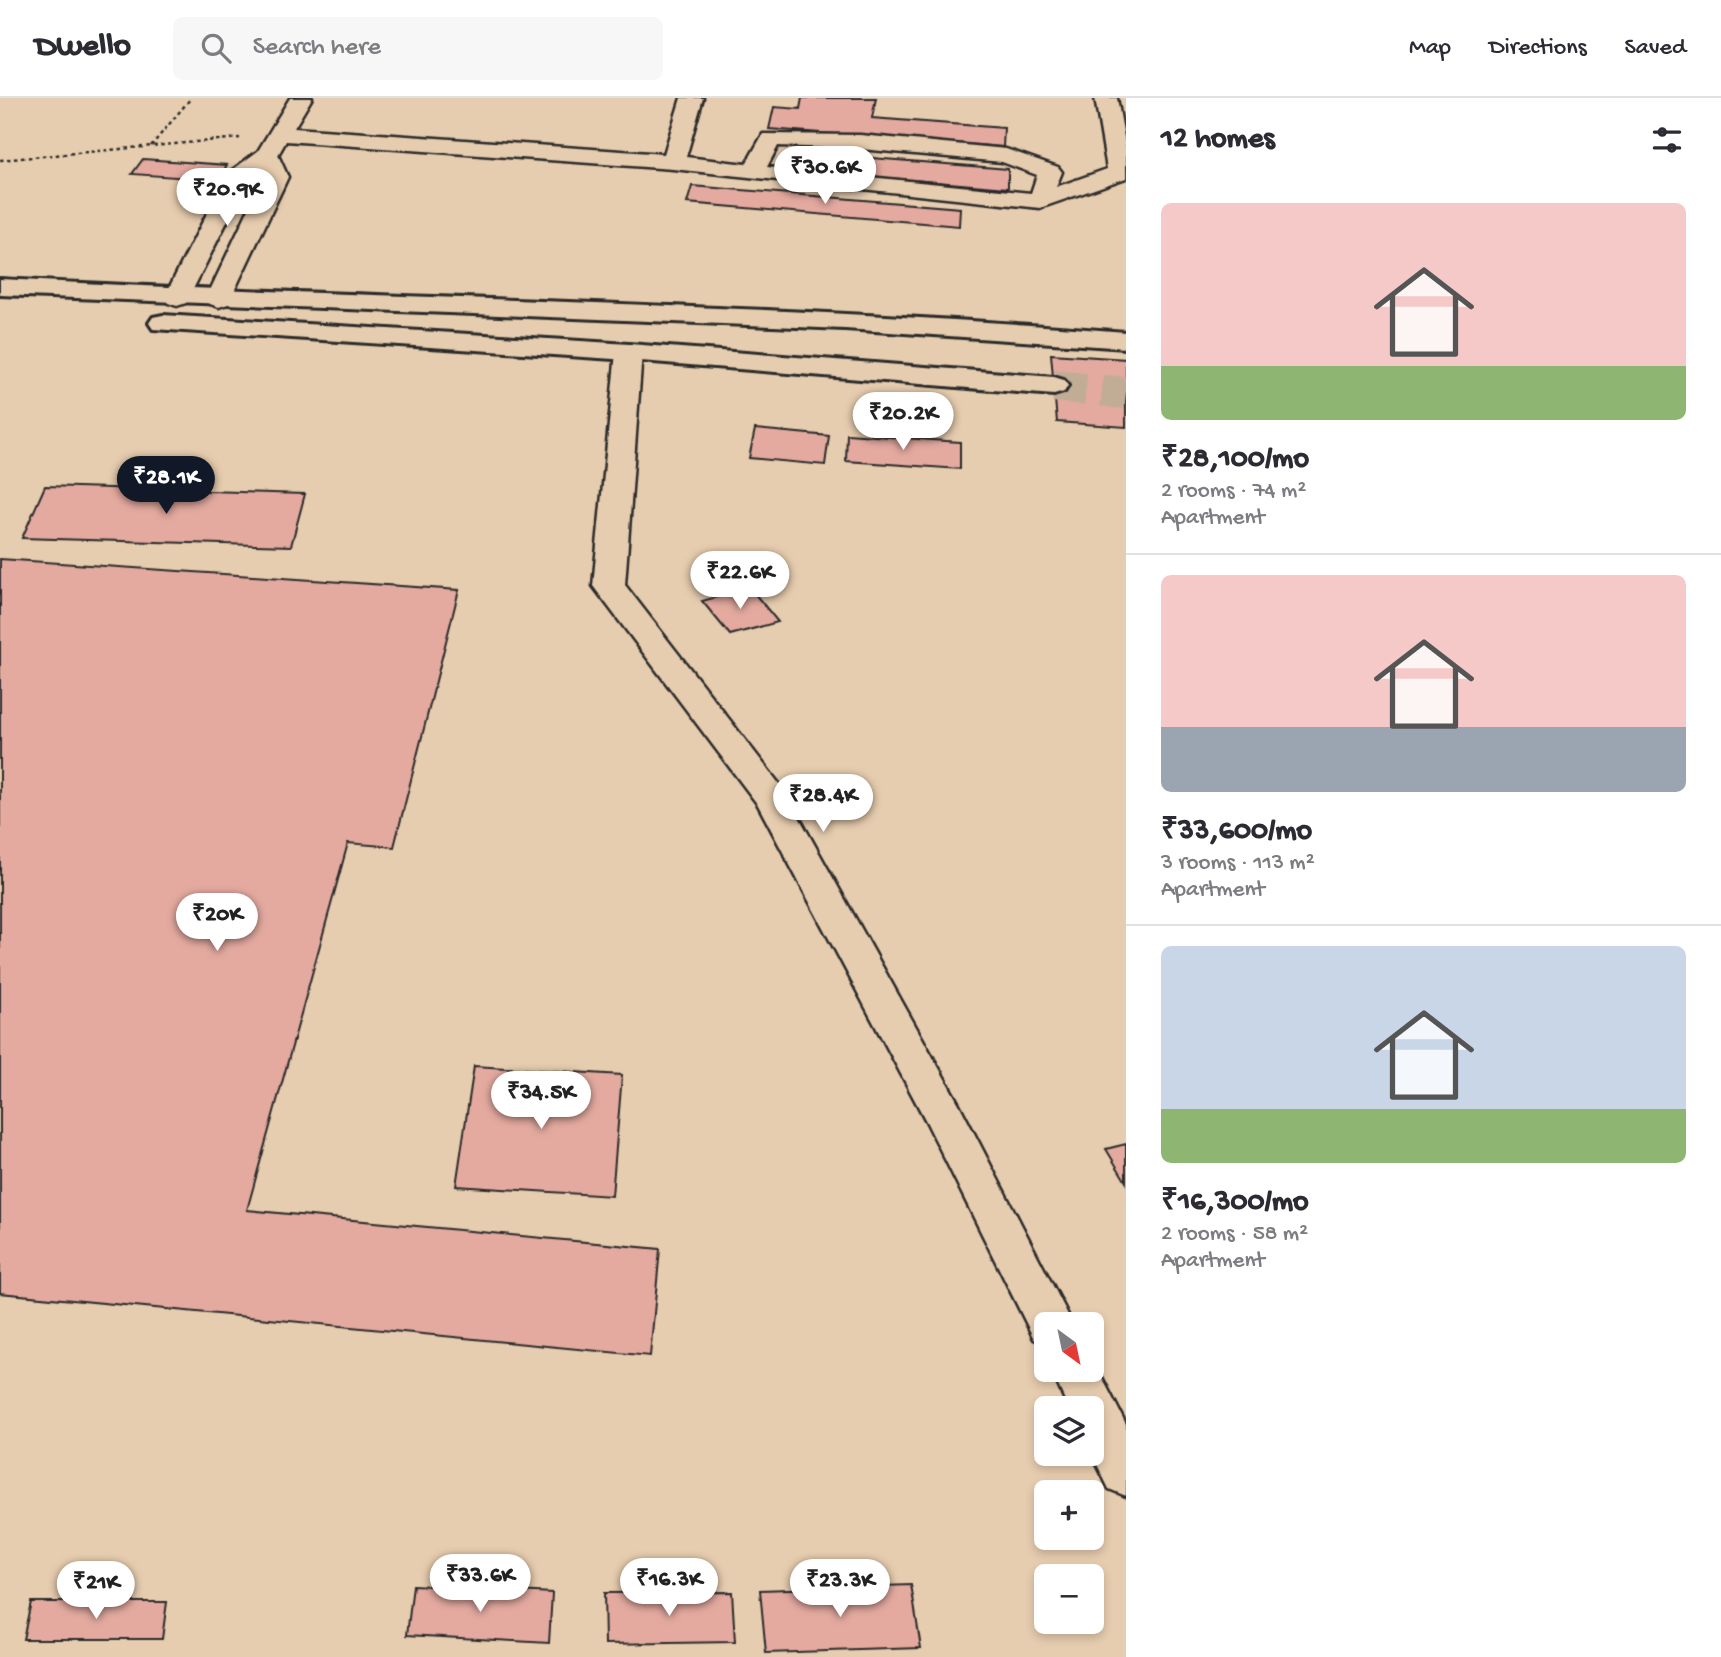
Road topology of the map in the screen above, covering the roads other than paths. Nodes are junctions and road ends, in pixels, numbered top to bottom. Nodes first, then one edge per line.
1 (301, 98) edge
2 (692, 98) edge
3 (1106, 98) edge
4 (280, 134) junction
5 (267, 155) junction
6 (673, 162) junction
7 (753, 172) junction
8 (1040, 201) junction
9 (0, 287) edge
10 (177, 298) junction
11 (219, 299) junction
12 (0, 312) edge
13 (92, 318) dead end
14 (132, 320) dead end
15 (1126, 340) edge
16 (629, 352) junction
17 (1054, 386) tunnel mouth
18 (1044, 1312) edge
19 (1080, 1382) edge
20 (1126, 1473) edge

1 - 4 street
2 - 6 street
3 - 8 street
4 - 5 street
4 - 6 street
5 - 10 street
5 - 11 street
6 - 7 street
7 - 8 street
7 - 8 street
9 - 10 highway
10 - 11 highway
11 - 15 highway
12 - 13 highway
14 - 16 highway
16 - 17 highway
16 - 18 street
19 - 20 street

